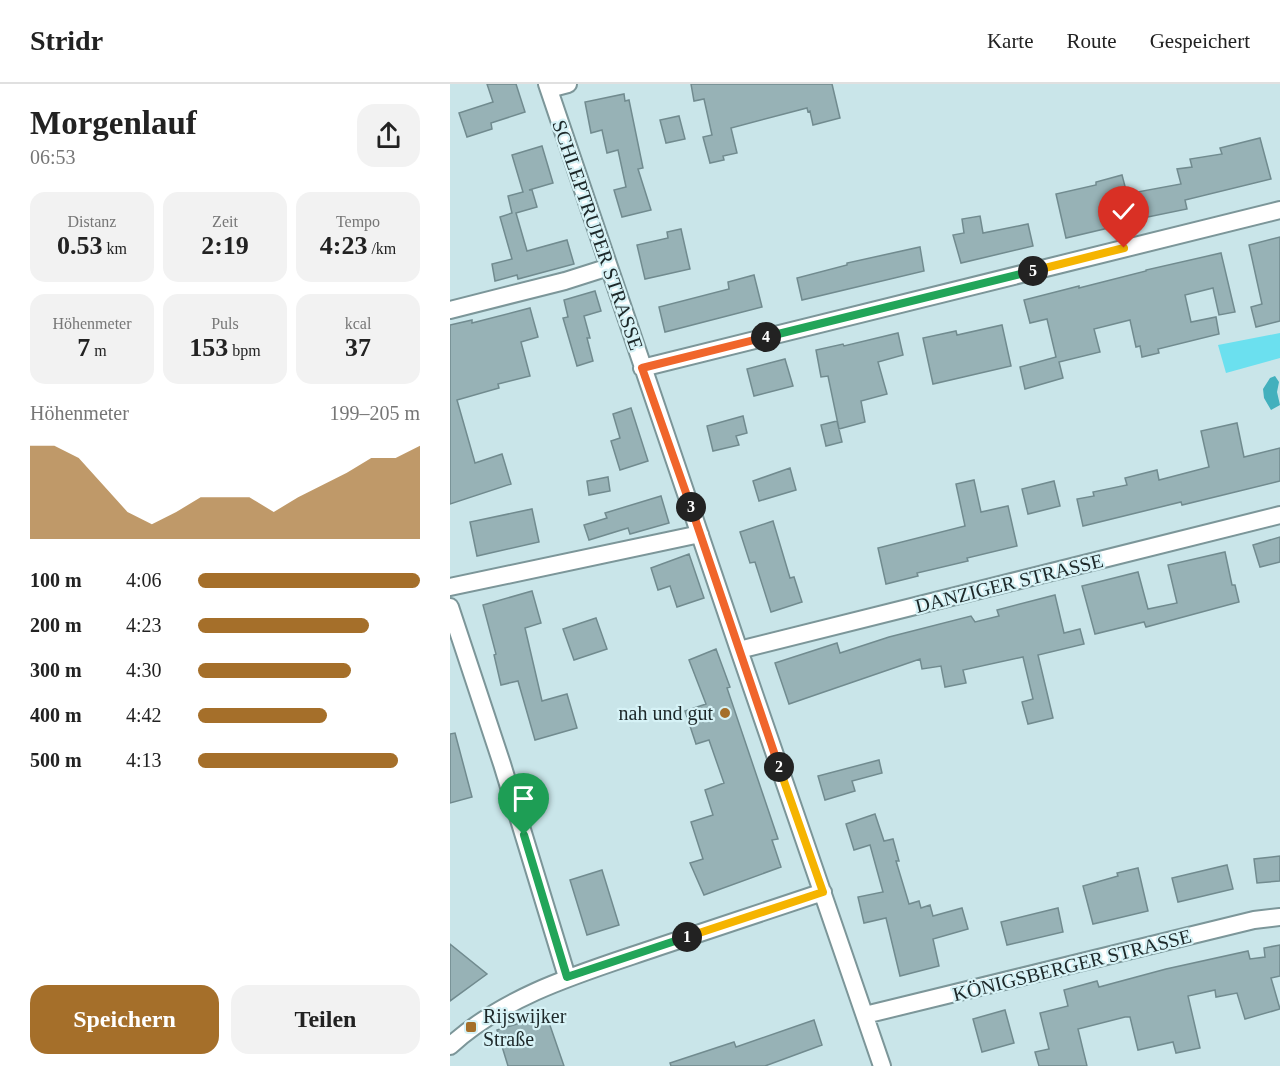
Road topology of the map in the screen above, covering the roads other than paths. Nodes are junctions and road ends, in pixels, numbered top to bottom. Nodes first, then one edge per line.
1 (568, 84) edge
2 (548, 86) edge
3 (1280, 210) edge
4 (609, 267) junction
5 (450, 310) edge
6 (642, 368) junction
7 (1280, 514) edge
8 (700, 534) junction
9 (450, 587) edge
10 (450, 607) edge
11 (739, 651) junction
12 (823, 892) junction
13 (1280, 917) edge
14 (567, 977) junction
15 (865, 1015) junction
16 (450, 1046) edge
17 (882, 1066) edge

1 - 2 street
2 - 4 street, SCHLEPTRUPER STRASSE
3 - 6 street
4 - 5 street
4 - 6 street, SCHLEPTRUPER STRASSE
6 - 8 street, SCHLEPTRUPER STRASSE
7 - 11 street, DANZIGER STRASSE
8 - 9 street
8 - 11 street, SCHLEPTRUPER STRASSE
10 - 14 street
11 - 12 street, SCHLEPTRUPER STRASSE
12 - 14 street
12 - 15 street, SCHLEPTRUPER STRASSE
13 - 15 street, KÖNIGSBERGER STRASSE
14 - 16 street
15 - 17 street, SCHLEPTRUPER STRASSE

